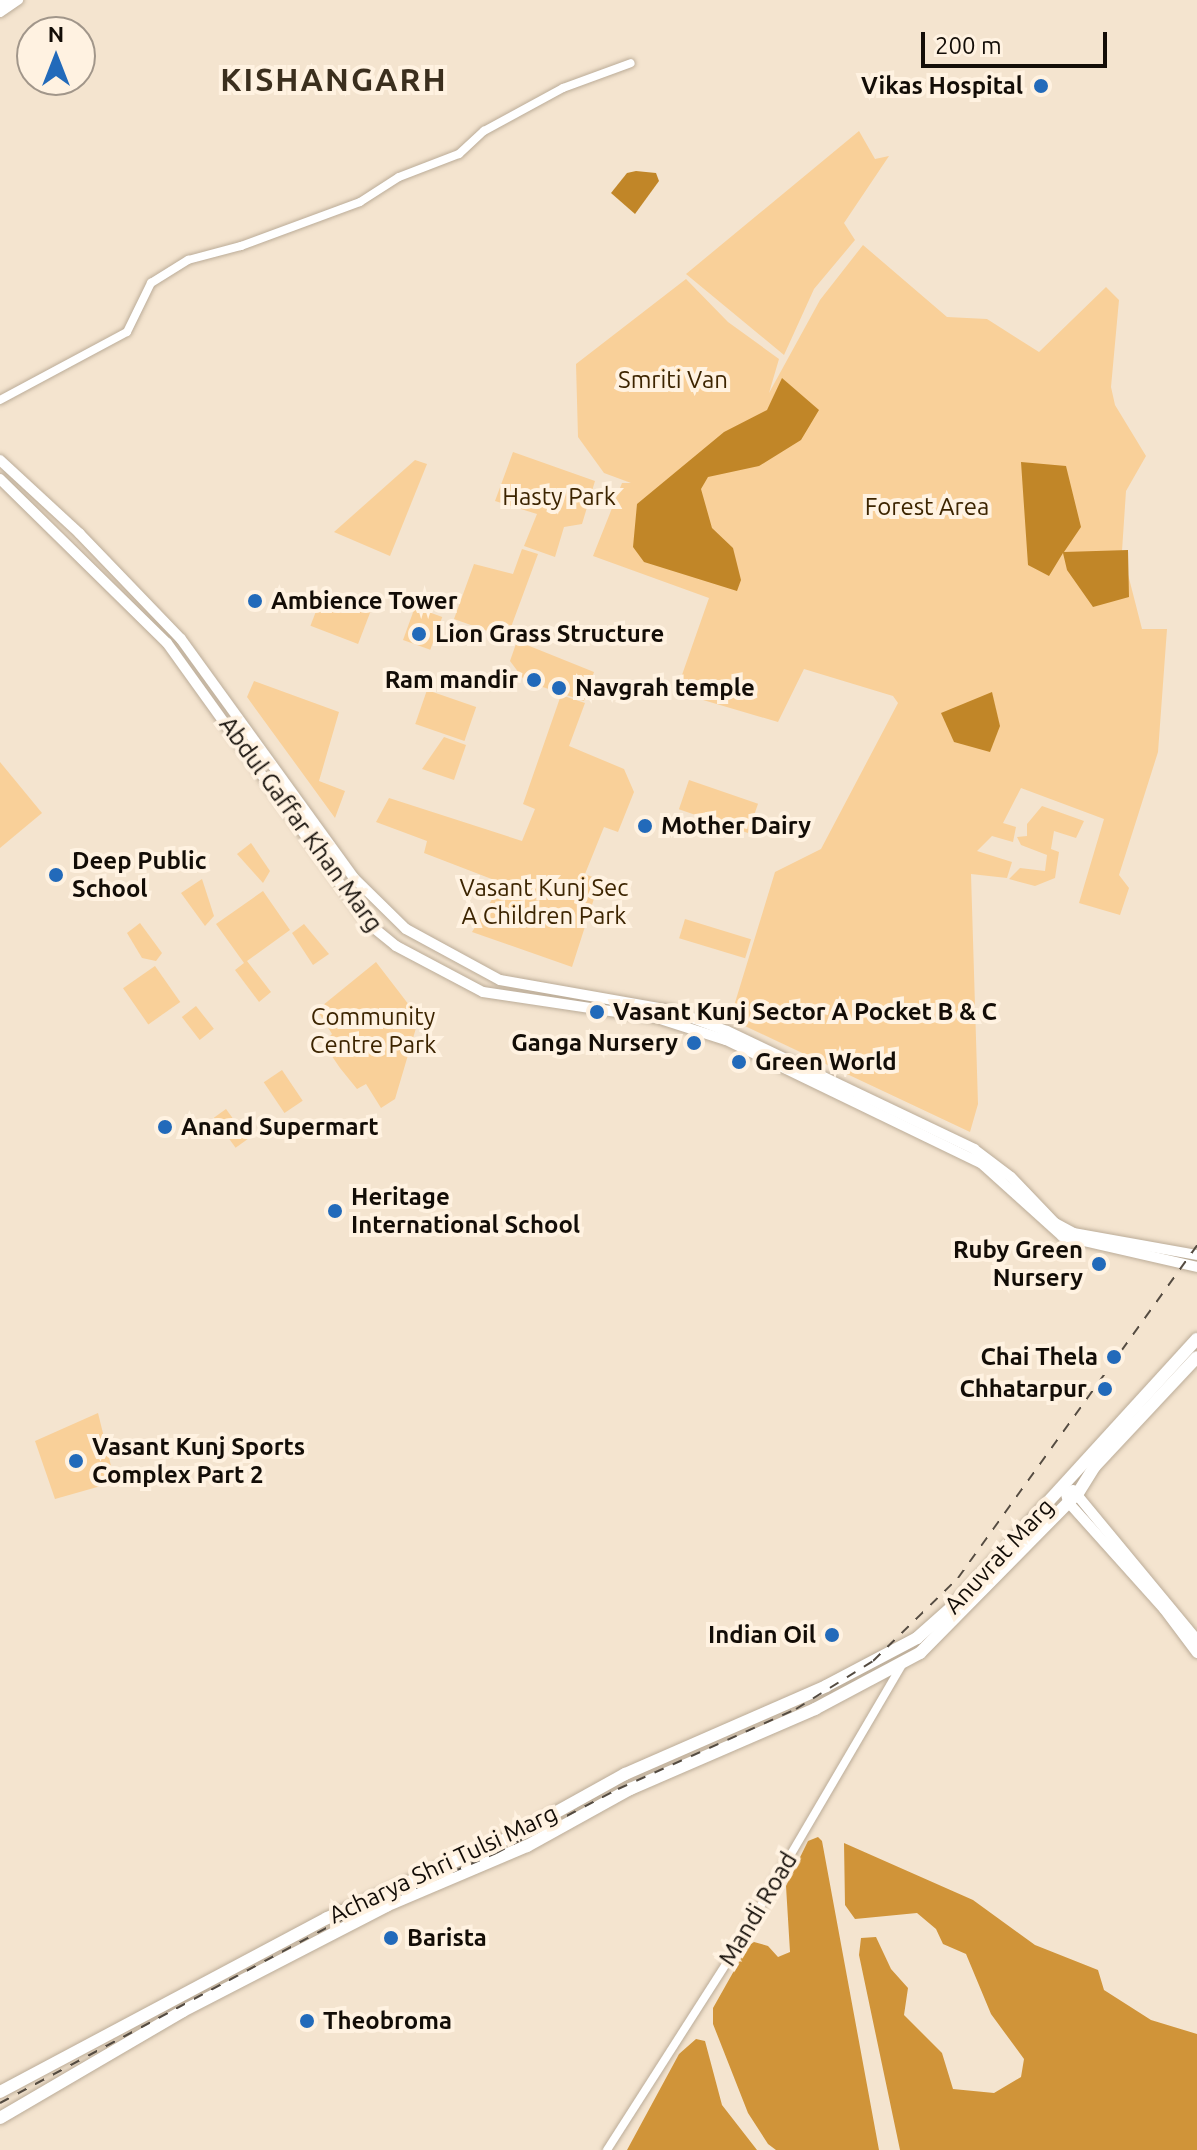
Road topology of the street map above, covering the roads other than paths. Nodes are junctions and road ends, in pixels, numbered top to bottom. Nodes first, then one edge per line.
1 (18, 0) edge
2 (0, 12) edge
3 (631, 63) dead end
4 (0, 400) edge
5 (0, 460) edge
6 (0, 479) edge
7 (1197, 1255) edge
8 (1176, 1262) junction
9 (1197, 1267) edge
10 (1197, 1275) edge
11 (1197, 1339) edge
12 (1197, 1357) edge
13 (1064, 1486) junction
14 (1073, 1497) junction
15 (933, 1625) joint
16 (1197, 1640) edge
17 (899, 1649) junction
18 (1197, 1653) edge
19 (903, 1663) junction
20 (384, 1890) junction
21 (392, 1903) junction
22 (0, 2092) edge
23 (0, 2118) edge
24 (607, 2150) edge

1 - 2 main road
3 - 4 street
5 - 7 main road, Abdul Gaffar Khan Marg
6 - 8 main road, Abdul Gaffar Khan Marg
8 - 9 main road, Abdul Gaffar Khan Marg
8 - 10 main road
11 - 13 highway
12 - 14 highway
13 - 14 main road
13 - 15 highway, Anuvrat Marg
14 - 16 main road
14 - 18 main road
14 - 19 highway, Acharya Shri Tulsi Marg
15 - 17 highway, Acharya Shri Tulsi Marg
17 - 19 street
17 - 20 highway, Acharya Shri Tulsi Marg
19 - 21 highway, Acharya Shri Tulsi Marg
19 - 24 street, Mandi Road
20 - 21 highway
20 - 22 highway, Acharya Shri Tulsi Marg
21 - 23 highway, Acharya Shri Tulsi Marg

